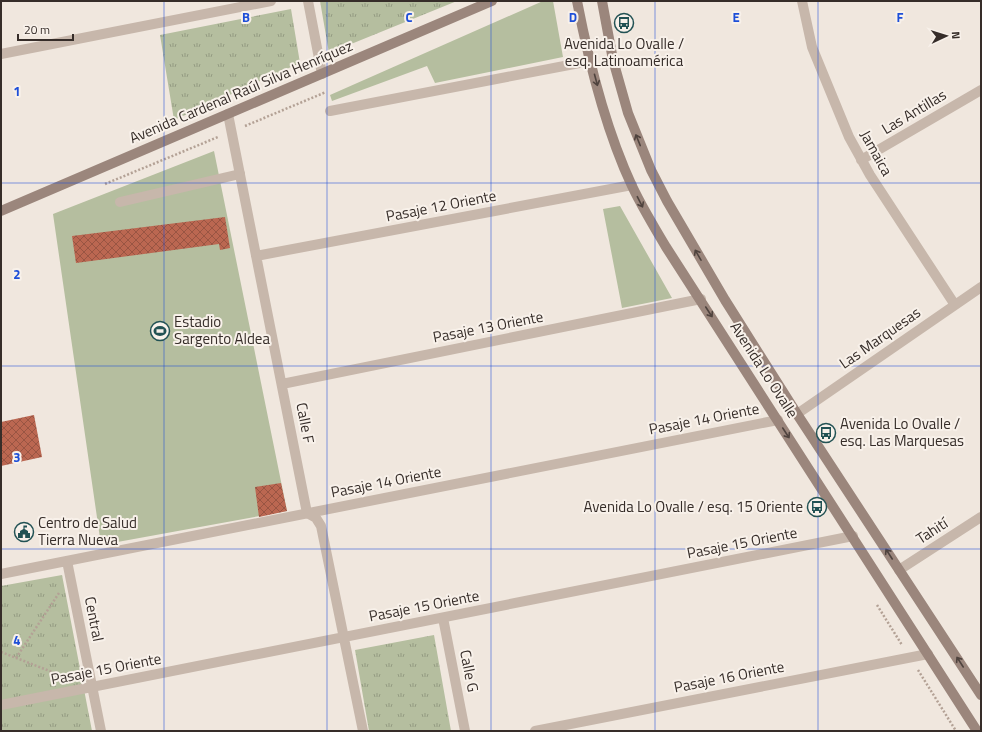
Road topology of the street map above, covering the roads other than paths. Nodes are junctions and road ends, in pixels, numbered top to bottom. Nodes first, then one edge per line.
1 (271, 1) edge
2 (308, 1) edge
3 (492, 1) edge
4 (577, 1) edge
5 (602, 1) edge
6 (802, 1) edge
7 (1, 54) edge
8 (590, 61) junction
9 (322, 74) junction
10 (981, 90) edge
11 (330, 111) dead end
12 (228, 114) junction
13 (862, 160) junction
14 (240, 174) junction
15 (632, 185) junction
16 (120, 202) dead end
17 (1, 211) edge
18 (256, 256) junction
19 (981, 287) edge
20 (701, 299) junction
21 (955, 305) junction
22 (282, 384) junction
23 (796, 414) junction
24 (778, 420) junction
25 (307, 513) junction
26 (981, 517) edge
27 (853, 536) junction
28 (67, 561) junction
29 (899, 570) junction
30 (1, 574) edge
31 (443, 618) junction
32 (344, 637) junction
33 (928, 654) junction
34 (92, 687) junction
35 (981, 695) edge
36 (1, 705) edge
37 (101, 731) edge
38 (363, 731) edge
39 (465, 731) edge
40 (535, 731) edge
41 (977, 731) edge

1 - 7 street
2 - 9 street
3 - 9 main road, Avenida Cardenal Raúl Silva Henríquez
4 - 8 main road, Avenida Lo Ovalle
23 -> 5 main road, Avenida Lo Ovalle
6 - 13 street, Jamaica
8 - 11 street
8 -> 15 main road, Avenida Lo Ovalle
9 - 12 main road, Avenida Cardenal Raúl Silva Henríquez
10 - 13 street, Las Antillas
12 - 14 street, Calle F
12 - 17 main road, Avenida Cardenal Raúl Silva Henríquez
13 - 21 street, Jamaica
14 - 16 street
14 - 18 street, Calle F
15 - 18 street, Pasaje 12 Oriente
15 -> 20 main road, Avenida Lo Ovalle
18 - 22 street, Calle F
19 - 21 street, Las Marquesas
20 - 22 street, Pasaje 13 Oriente
20 -> 24 main road, Avenida Lo Ovalle
21 - 23 street, Las Marquesas
22 - 25 street, Calle F
29 -> 23 main road, Avenida Lo Ovalle
24 - 25 street, Pasaje 14 Oriente
24 -> 27 main road, Avenida Lo Ovalle
25 - 28 street, Pasaje 14 Oriente
25 - 32 street
26 - 29 street, Tahití
27 - 31 street, Pasaje 15 Oriente
27 - 33 main road, Avenida Lo Ovalle
28 - 30 street, Pasaje 14 Oriente
28 - 34 street, Central
35 -> 29 main road, Avenida Lo Ovalle
31 - 32 street, Pasaje 15 Oriente
31 - 39 street, Calle G
32 - 34 street, Pasaje 15 Oriente
32 - 38 street
33 - 40 street, Pasaje 16 Oriente
33 - 41 main road, Avenida Lo Ovalle
34 - 36 street, Pasaje 15 Oriente
34 - 37 street, Central

